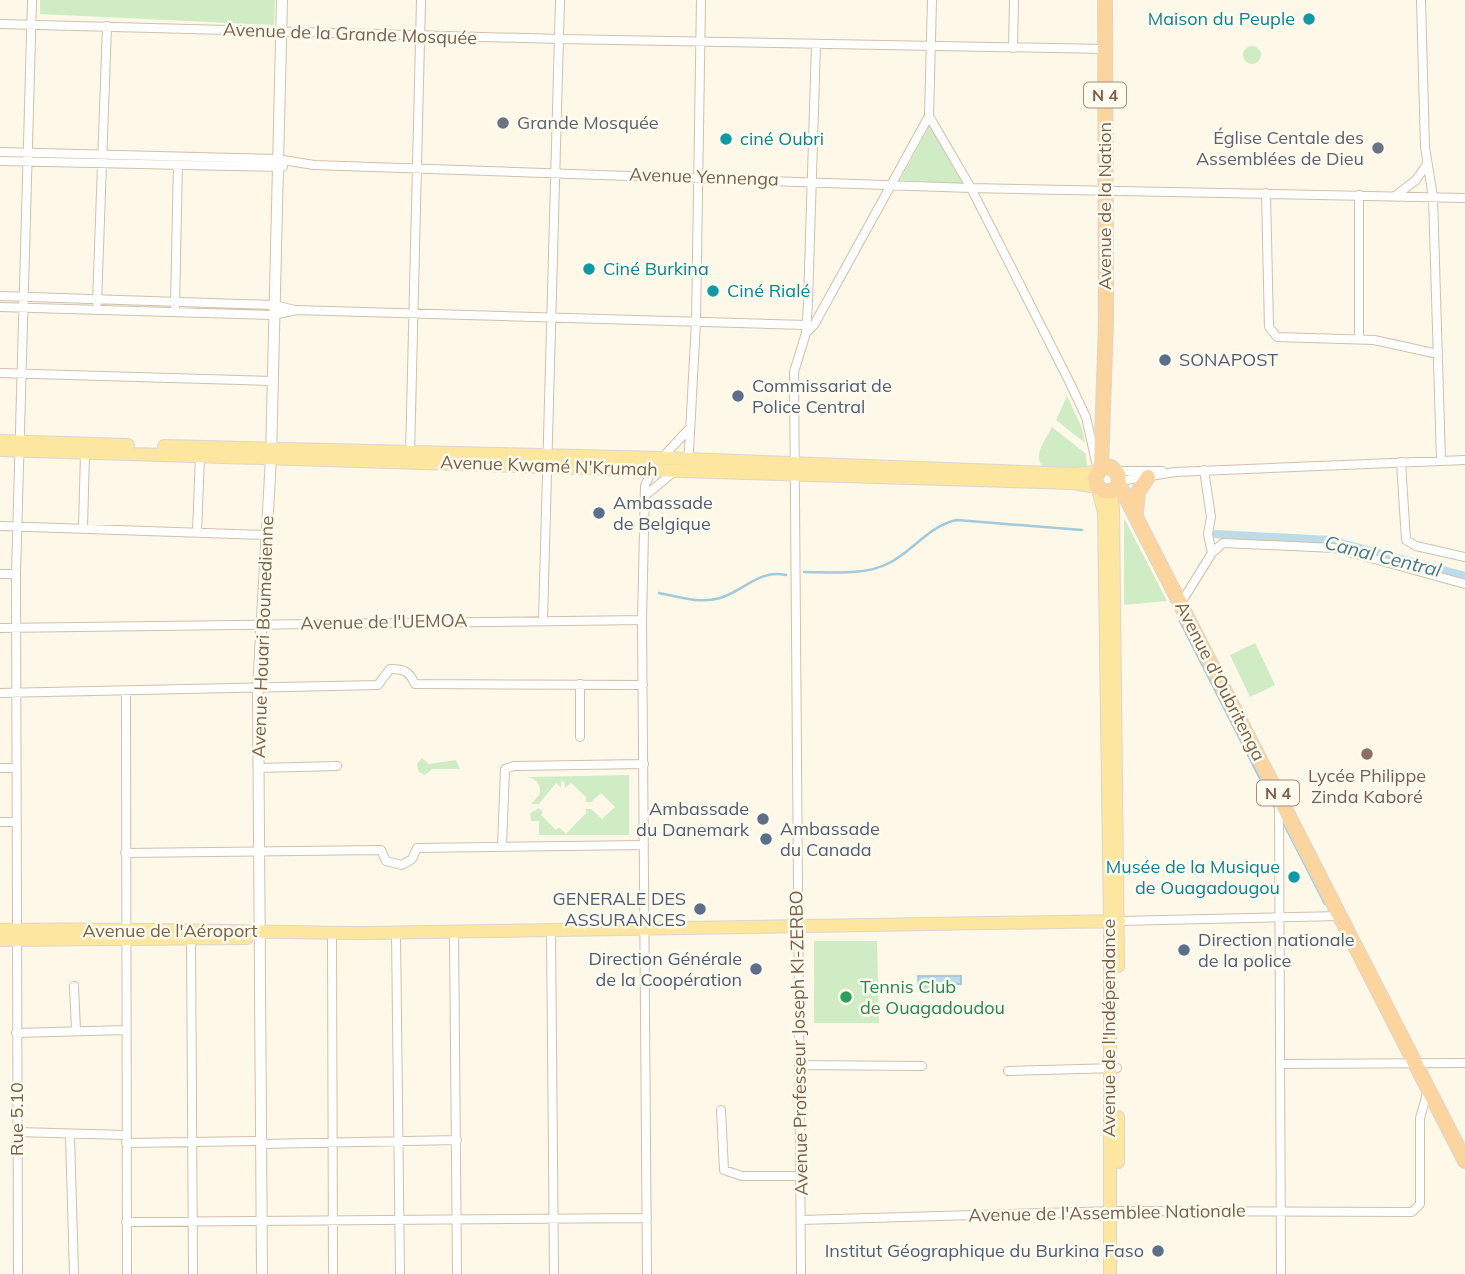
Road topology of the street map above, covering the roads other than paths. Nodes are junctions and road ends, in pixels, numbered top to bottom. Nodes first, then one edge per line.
1 (32, 0) edge
2 (282, 0) edge
3 (421, 0) edge
4 (560, 0) edge
5 (701, 0) edge
6 (932, 0) edge
7 (1014, 0) edge
8 (1105, 0) edge
9 (1421, 0) edge
10 (0, 24) edge
11 (31, 24) junction
12 (107, 26) junction
13 (281, 32) junction
14 (421, 36) junction
15 (559, 39) junction
16 (700, 42) junction
17 (816, 44) junction
18 (931, 46) junction
19 (1013, 48) junction
20 (1105, 49) junction
21 (929, 116) junction
22 (0, 152) edge
23 (27, 158) junction
24 (101, 160) junction
25 (0, 161) edge
26 (178, 162) junction
27 (277, 164) junction
28 (1427, 164) junction
29 (416, 169) junction
30 (557, 172) junction
31 (697, 177) junction
32 (810, 180) junction
33 (889, 184) junction
34 (971, 188) junction
35 (1105, 189) junction
36 (1266, 193) junction
37 (1359, 195) junction
38 (1394, 197) junction
39 (1433, 197) junction
40 (1465, 198) edge
41 (0, 296) edge
42 (24, 297) junction
43 (97, 299) junction
44 (175, 302) junction
45 (0, 307) edge
46 (24, 308) junction
47 (97, 309) junction
48 (274, 310) junction
49 (175, 312) junction
50 (414, 312) junction
51 (552, 318) junction
52 (696, 322) junction
53 (806, 329) junction
54 (1359, 339) junction
55 (1438, 354) junction
56 (0, 373) edge
57 (22, 374) junction
58 (273, 380) junction
59 (688, 430) junction
60 (0, 441) edge
61 (20, 446) junction
62 (0, 450) edge
63 (85, 453) junction
64 (206, 453) junction
65 (271, 454) junction
66 (410, 457) junction
67 (661, 458) junction
68 (687, 459) junction
69 (1441, 460) junction
70 (1465, 460) edge
71 (547, 461) junction
72 (1401, 462) junction
73 (794, 469) junction
74 (651, 470) junction
75 (676, 470) junction
76 (1204, 470) junction
77 (1175, 472) junction
78 (1148, 477) junction
79 (1107, 479) junction
80 (646, 495) junction
81 (1137, 519) junction
82 (0, 526) edge
83 (18, 527) junction
84 (83, 528) junction
85 (197, 532) junction
86 (267, 535) junction
87 (1213, 553) junction
88 (1465, 557) edge
89 (0, 574) edge
90 (16, 574) junction
91 (1465, 584) edge
92 (1181, 603) junction
93 (543, 620) junction
94 (642, 620) junction
95 (261, 623) junction
96 (0, 628) edge
97 (16, 628) junction
98 (580, 684) junction
99 (643, 685) junction
100 (258, 689) junction
101 (0, 693) edge
102 (15, 693) junction
103 (126, 693) junction
104 (580, 737) dead end
105 (644, 764) junction
106 (337, 766) dead end
107 (0, 768) edge
108 (16, 768) junction
109 (258, 768) junction
110 (1279, 796) junction
111 (0, 822) edge
112 (16, 822) junction
113 (644, 845) junction
114 (502, 846) junction
115 (258, 851) junction
116 (125, 853) junction
117 (1342, 916) junction
118 (1279, 918) junction
119 (1114, 921) junction
120 (798, 927) junction
121 (645, 929) junction
122 (0, 930) edge
123 (454, 930) junction
124 (551, 930) junction
125 (332, 932) junction
126 (396, 932) junction
127 (125, 934) junction
128 (191, 934) junction
129 (259, 934) junction
130 (16, 935) junction
131 (0, 940) edge
132 (74, 986) dead end
133 (76, 1030) junction
134 (125, 1030) junction
135 (16, 1033) junction
136 (1465, 1063) edge
137 (1280, 1064) junction
138 (1414, 1064) junction
139 (799, 1065) junction
140 (922, 1066) dead end
141 (1114, 1068) junction
142 (1008, 1070) dead end
143 (1428, 1090) junction
144 (721, 1110) dead end
145 (17, 1132) junction
146 (70, 1135) junction
147 (126, 1139) junction
148 (457, 1140) junction
149 (191, 1142) junction
150 (262, 1143) junction
151 (332, 1143) junction
152 (399, 1143) junction
153 (1465, 1161) edge
154 (800, 1176) junction
155 (1279, 1210) junction
156 (1114, 1212) junction
157 (647, 1217) junction
158 (553, 1219) junction
159 (801, 1220) junction
160 (457, 1221) junction
161 (126, 1222) junction
162 (192, 1222) junction
163 (333, 1222) junction
164 (399, 1222) junction
165 (262, 1223) junction
166 (18, 1274) edge
167 (74, 1274) edge
168 (127, 1274) edge
169 (193, 1274) edge
170 (262, 1274) edge
171 (333, 1274) edge
172 (400, 1274) edge
173 (457, 1274) edge
174 (554, 1274) edge
175 (647, 1274) edge
176 (801, 1274) edge
177 (1110, 1274) edge
178 (1118, 1274) edge
179 (1280, 1274) edge

1 - 11 street, Rue 5.10
2 - 13 main road, Avenue Houari Boumedienne
3 - 14 street
4 - 15 street
5 - 16 street
6 - 18 street
7 - 19 street
8 - 20 highway, Avenue de la Nation / N 4
9 - 28 street
10 - 11 street, Avenue de la Grande Mosquée
11 - 12 street, Avenue de la Grande Mosquée
11 - 23 street, Rue 5.10
12 - 13 street, Avenue de la Grande Mosquée
12 - 24 street
13 - 14 street, Avenue de la Grande Mosquée
13 - 27 main road, Avenue Houari Boumedienne
14 - 15 street, Avenue de la Grande Mosquée
14 - 29 street
15 - 16 street, Avenue de la Grande Mosquée
15 - 30 street
16 - 17 street, Avenue de la Grande Mosquée
16 - 31 street
17 - 18 street, Avenue de la Grande Mosquée
17 - 32 street
18 - 19 street, Avenue de la Grande Mosquée
18 - 21 street
19 - 20 street, Avenue de la Grande Mosquée
20 - 35 highway, Avenue de la Nation / N 4
21 - 33 street
21 - 34 street
22 - 23 street, Avenue Yennenga
23 - 24 street, Avenue Yennenga
23 - 25 street, Avenue Yennenga
23 - 42 street, Rue 5.10
24 - 26 street, Avenue Yennenga
24 - 43 street
26 - 27 street, Avenue Yennenga
26 - 44 street
27 - 29 street, Avenue Yennenga
27 - 48 main road, Avenue Houari Boumedienne
28 - 38 street
28 - 39 street
29 - 30 street, Avenue Yennenga
29 - 50 street
30 - 31 street, Avenue Yennenga
30 - 51 street
31 - 32 street, Avenue Yennenga
31 - 52 street
32 - 33 street, Avenue Yennenga
32 - 53 street
33 - 34 street, Avenue Yennenga
33 - 53 street
34 - 35 street, Avenue Yennenga
34 - 79 street
35 - 36 street, Avenue Yennenga
35 - 79 highway, Avenue de la Nation / N 4
36 - 37 street, Avenue Yennenga
36 - 54 street
37 - 38 street, Avenue Yennenga
37 - 54 street
38 - 39 street, Avenue Yennenga
39 - 40 street, Avenue Yennenga
39 - 55 street
41 - 42 street
42 - 43 street
42 - 46 street, Rue 5.10
43 - 44 street
43 - 47 street
44 - 48 street
44 - 49 street
45 - 46 street
46 - 47 street
46 - 57 street, Rue 5.10
47 - 49 street
48 - 49 street
48 - 50 street
48 - 58 main road, Avenue Houari Boumedienne
50 - 51 street
50 - 66 street
51 - 52 street
51 - 71 street
52 - 53 street
52 - 59 street
53 - 73 street, Avenue Professeur Joseph KI-ZERBO
54 - 55 street
55 - 69 street
56 - 57 street
57 - 58 street
57 - 61 street, Rue 5.10
58 - 65 main road, Avenue Houari Boumedienne
59 - 67 street
59 - 68 street
60 - 61 main road, Avenue Kwamé N'Krumah
61 - 62 main road, Avenue Kwamé N'Krumah
61 - 63 main road, Avenue Kwamé N'Krumah
61 - 64 main road, Avenue Kwamé N'Krumah
61 - 83 street, Rue 5.10
63 - 64 main road, Avenue Kwamé N'Krumah
63 - 84 street
64 - 65 main road, Avenue Kwamé N'Krumah
64 - 85 street
65 - 66 main road, Avenue Kwamé N'Krumah
65 - 86 main road, Avenue Houari Boumedienne
66 - 71 main road, Avenue Kwamé N'Krumah
67 - 68 main road, Avenue Kwamé N'Krumah
67 - 71 main road, Avenue Kwamé N'Krumah
67 - 74 street
68 - 73 main road, Avenue Kwamé N'Krumah
68 - 75 street
69 - 70 street
69 - 72 street
71 - 74 main road, Avenue Kwamé N'Krumah
71 - 93 street
72 - 76 street
72 - 88 street
73 - 75 main road, Avenue Kwamé N'Krumah
73 - 79 main road, Avenue Kwamé N'Krumah
73 - 120 street, Avenue Professeur Joseph KI-ZERBO
74 - 75 main road, Avenue Kwamé N'Krumah
74 - 80 street
75 - 80 street
76 - 77 street
76 - 87 street
77 - 78 street
77 - 79 street
78 - 79 street
78 - 81 highway
79 - 81 highway, Avenue d'Oubritenga / N 4
79 - 119 main road, Avenue de l'Indépendance
80 - 94 street
81 - 92 highway, Avenue d'Oubritenga / N 4
82 - 83 street
83 - 84 street
83 - 90 street, Rue 5.10
84 - 85 street
85 - 86 street
86 - 95 main road, Avenue Houari Boumedienne
87 - 91 street
87 - 92 street
89 - 90 street
90 - 97 street, Rue 5.10
92 - 110 highway, Avenue d'Oubritenga / N 4
93 - 94 street, Avenue de l'UEMOA
93 - 95 street, Avenue de l'UEMOA
94 - 99 street
95 - 97 street, Avenue de l'UEMOA
95 - 100 main road, Avenue Houari Boumedienne
96 - 97 street, Avenue de l'UEMOA
97 - 102 street, Rue 5.10
98 - 99 street
98 - 100 street
98 - 104 street
99 - 105 street
100 - 103 street
100 - 109 main road, Avenue Houari Boumedienne
101 - 102 street
102 - 103 street
102 - 108 street, Rue 5.10
103 - 116 street
105 - 113 street
105 - 114 street
106 - 109 street
107 - 108 street
108 - 112 street, Rue 5.10
109 - 115 main road, Avenue Houari Boumedienne
110 - 117 highway, Avenue d'Oubritenga / N 4
110 - 118 street
111 - 112 street
112 - 130 street, Rue 5.10
113 - 114 street
113 - 121 street
114 - 115 street
115 - 116 street
115 - 129 main road, Avenue Houari Boumedienne
116 - 127 street
117 - 118 street
117 - 138 highway, Avenue d'Oubritenga / N 4
118 - 119 street
118 - 137 street
119 - 120 main road, Avenue de l'Aéroport
119 - 141 main road, Avenue de l'Indépendance
120 - 121 main road, Avenue de l'Aéroport
120 - 139 street, Avenue Professeur Joseph KI-ZERBO
121 - 124 main road, Avenue de l'Aéroport
121 - 157 street
122 - 130 main road, Avenue de l'Aéroport
123 - 124 main road, Avenue de l'Aéroport
123 - 126 main road, Avenue de l'Aéroport
123 - 148 street
124 - 158 street
125 - 126 main road, Avenue de l'Aéroport
125 - 129 main road, Avenue de l'Aéroport
125 - 151 street
126 - 152 street
127 - 128 main road, Avenue de l'Aéroport
127 - 130 main road, Avenue de l'Aéroport
127 - 134 street
128 - 129 main road, Avenue de l'Aéroport
128 - 149 street
129 - 150 main road, Avenue Houari Boumedienne
130 - 131 main road, Avenue de l'Aéroport
130 - 135 street, Rue 5.10
132 - 133 street
133 - 134 street
133 - 135 street
134 - 147 street
135 - 145 street, Rue 5.10
136 - 138 street
137 - 138 street
137 - 155 street
138 - 143 highway, N 4
139 - 140 street
139 - 154 street, Avenue Professeur Joseph KI-ZERBO
141 - 142 street
141 - 156 main road, Avenue de l'Indépendance
143 - 153 highway, N 4
143 - 155 street, Avenue de l'Assemblee Nationale
144 - 154 street
145 - 146 street
145 - 166 street, Rue 5.10
146 - 147 street
146 - 167 street
147 - 149 street
147 - 161 street
148 - 152 street
148 - 160 street
149 - 150 street
149 - 162 street
150 - 151 street
150 - 165 main road, Avenue Houari Boumedienne
151 - 152 street
151 - 163 street
152 - 164 street
154 - 159 street, Avenue Professeur Joseph KI-ZERBO
155 - 156 street, Avenue de l'Assemblee Nationale
155 - 179 street
156 - 159 street, Avenue de l'Assemblee Nationale
156 - 177 main road, Avenue de l'Indépendance
156 - 178 main road, Avenue de l'Indépendance
157 - 158 street
157 - 175 street
158 - 160 street
158 - 174 street
159 - 176 street, Avenue Professeur Joseph KI-ZERBO
160 - 164 street
160 - 173 street
161 - 162 street
161 - 168 street
162 - 165 street
162 - 169 street
163 - 164 street
163 - 165 street
163 - 171 street
164 - 172 street
165 - 170 main road, Avenue Houari Boumedienne

